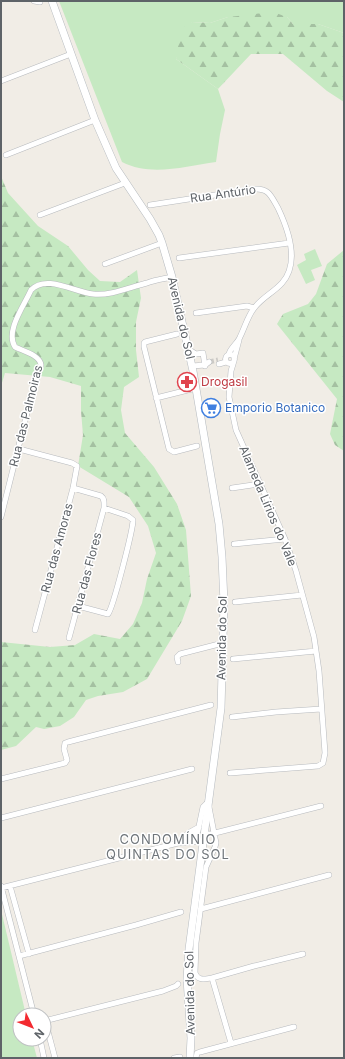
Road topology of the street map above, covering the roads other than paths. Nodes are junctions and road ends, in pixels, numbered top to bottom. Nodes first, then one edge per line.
1 (52, 1) edge
2 (71, 54) junction
3 (1, 81) edge
4 (95, 120) junction
5 (6, 155) dead end
6 (125, 182) junction
7 (150, 205) dead end
8 (40, 215) dead end
9 (162, 242) junction
10 (289, 243) junction
11 (178, 258) dead end
12 (105, 264) dead end
13 (172, 277) junction
14 (254, 308) junction
15 (196, 313) dead end
16 (178, 334) dead end
17 (239, 339) junction
18 (189, 353) junction
19 (229, 354) junction
20 (234, 360) junction
21 (218, 362) tunnel mouth
22 (226, 362) junction
23 (193, 368) junction
24 (196, 388) junction
25 (229, 390) junction
26 (156, 398) junction
27 (197, 446) dead end
28 (19, 449) junction
29 (260, 484) junction
30 (73, 488) junction
31 (232, 488) dead end
32 (104, 508) junction
33 (1, 517) edge
34 (285, 539) junction
35 (234, 544) dead end
36 (302, 595) junction
37 (235, 602) dead end
38 (78, 606) junction
39 (35, 630) dead end
40 (69, 638) dead end
41 (223, 644) junction
42 (316, 651) junction
43 (233, 658) dead end
44 (178, 662) dead end
45 (211, 705) dead end
46 (321, 709) junction
47 (232, 717) dead end
48 (192, 769) dead end
49 (230, 774) dead end
50 (1, 779) edge
51 (208, 802) junction
52 (321, 806) dead end
53 (1, 818) edge
54 (215, 833) junction
55 (200, 835) junction
56 (178, 843) junction
57 (329, 875) dead end
58 (10, 886) junction
59 (1, 887) edge
60 (201, 909) junction
61 (181, 912) dead end
62 (21, 926) junction
63 (11, 929) junction
64 (29, 954) junction
65 (303, 954) dead end
66 (18, 956) junction
67 (212, 978) junction
68 (178, 984) dead end
69 (32, 1007) edge
70 (52, 1021) edge
71 (294, 1027) dead end
72 (231, 1043) junction
73 (42, 1047) edge
74 (54, 1056) edge
75 (44, 1057) edge
76 (190, 1058) edge
77 (196, 1058) edge

1 - 2 street, Avenida do Sol
2 - 3 street
2 - 4 street, Avenida do Sol
4 - 5 street
4 - 6 street, Avenida do Sol
6 - 8 street
6 - 9 street, Avenida do Sol
7 - 10 street, Rua Antúrio
9 - 12 street
9 - 13 street, Avenida do Sol
10 - 11 street
10 - 14 street, Rua Antúrio
13 - 18 street, Avenida do Sol
13 - 28 street, Rua das Palmoiras
14 - 15 street
14 - 17 street, Rua Antúrio
16 - 26 street
17 - 19 street
17 - 20 street, Alameda Lírios do Vale
18 - 23 street, Avenida do Sol
18 - 23 street
19 - 20 street
19 - 22 street
20 - 22 street
20 - 25 street, Alameda Lírios do Vale
21 - 22 street
22 - 25 street, Alameda Lírios do Vale
23 - 24 street, Avenida do Sol
24 - 26 street
24 - 41 street, Avenida do Sol
25 - 29 street, Alameda Lírios do Vale
26 - 27 street
28 - 30 street, Rua das Amoras
28 - 33 street, Rua das Palmoiras
29 - 31 street
29 - 34 street, Alameda Lírios do Vale
30 - 32 street
30 - 39 street, Rua das Amoras
32 - 38 street, Rua das Flores
32 - 38 street
34 - 35 street
34 - 36 street, Alameda Lírios do Vale
36 - 37 street
36 - 42 street, Alameda Lírios do Vale
38 - 40 street, Rua das Flores
41 - 44 street
41 - 51 street, Avenida do Sol
42 - 43 street
42 - 46 street, Alameda Lírios do Vale
45 - 50 street
46 - 47 street
46 - 49 street, Alameda Lírios do Vale
48 - 53 street
51 - 54 street
51 - 55 street, Avenida do Sol
52 - 54 street
54 - 55 street
54 - 60 street
55 - 56 street
55 - 56 street
55 - 76 street, Avenida do Sol
56 - 58 street
57 - 60 street
58 - 59 street
58 - 62 street
59 - 63 street
60 - 67 street
61 - 64 street
62 - 63 street
62 - 64 street
63 - 66 street
64 - 66 street
65 - 67 street
66 - 69 street
67 - 72 street
68 - 70 street
71 - 72 street
72 - 77 street
73 - 75 street
74 - 75 street

